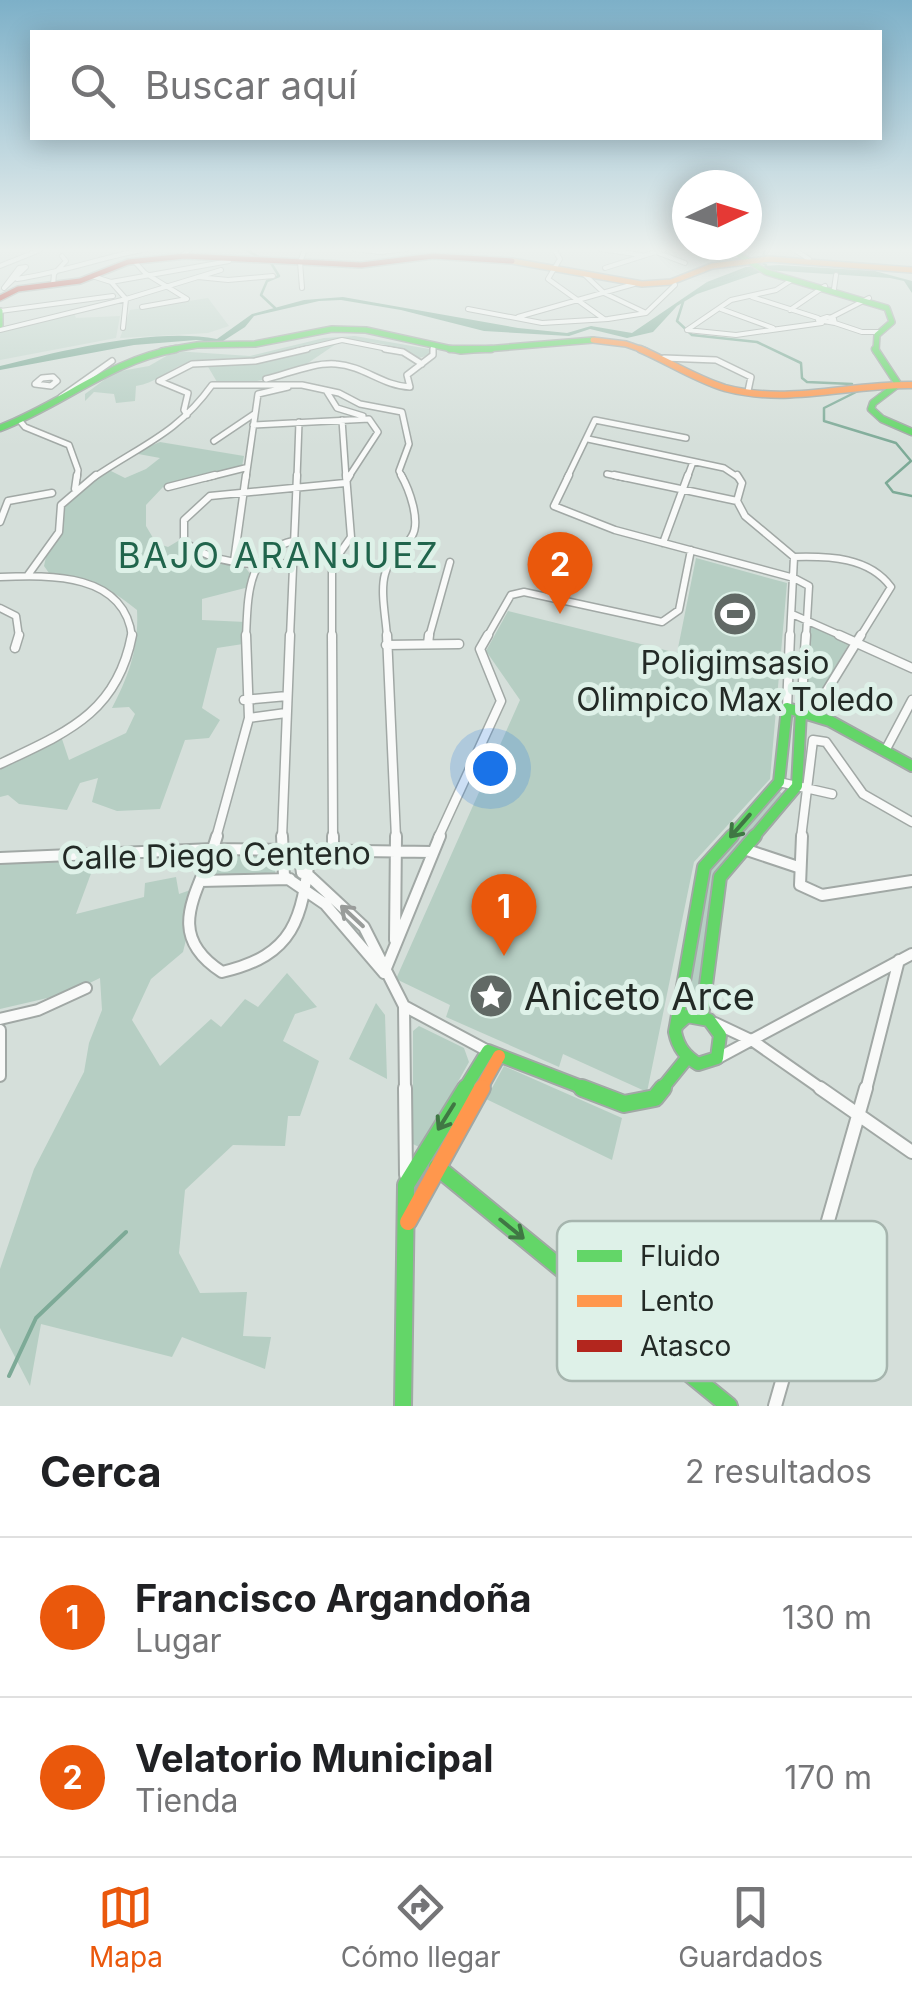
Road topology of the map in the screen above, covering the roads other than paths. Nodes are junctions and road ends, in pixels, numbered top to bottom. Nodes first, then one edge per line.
1 (53, 315) edge
2 (66, 315) edge
3 (125, 315) edge
4 (497, 315) edge
5 (526, 315) edge
6 (597, 315) edge
7 (635, 315) edge
8 (713, 315) edge
9 (735, 315) edge
10 (804, 315) edge
11 (836, 315) edge
12 (896, 315) edge
13 (53, 318) junction
14 (514, 318) junction
15 (830, 318) junction
16 (604, 319) junction
17 (820, 320) junction
18 (835, 323) junction
19 (0, 327) edge
20 (124, 328) dead end
21 (774, 328) junction
22 (882, 331) junction
23 (862, 332) junction
24 (434, 345) junction
25 (876, 350) junction
26 (664, 358) junction
27 (112, 361) dead end
28 (422, 364) junction
29 (56, 382) dead end
30 (257, 383) junction
31 (302, 384) junction
32 (74, 385) junction
33 (912, 386) edge
34 (895, 387) junction
35 (324, 389) junction
36 (748, 392) junction
37 (61, 397) junction
38 (254, 414) junction
39 (187, 416) junction
40 (369, 418) junction
41 (342, 420) junction
42 (20, 421) junction
43 (299, 422) junction
44 (253, 425) junction
45 (0, 428) edge
46 (912, 432) edge
47 (686, 438) dead end
48 (588, 439) junction
49 (214, 441) dead end
50 (693, 462) junction
51 (245, 468) junction
52 (608, 474) dead end
53 (345, 484) junction
54 (168, 486) dead end
55 (294, 486) junction
56 (75, 490) junction
57 (682, 490) junction
58 (242, 491) junction
59 (52, 493) dead end
60 (737, 501) junction
61 (0, 522) edge
62 (292, 541) junction
63 (663, 543) junction
64 (691, 550) junction
65 (794, 557) junction
66 (234, 561) junction
67 (450, 562) dead end
68 (292, 563) junction
69 (255, 567) junction
70 (28, 575) junction
71 (0, 577) edge
72 (794, 578) junction
73 (0, 608) edge
74 (792, 614) junction
75 (806, 618) junction
76 (858, 642) junction
77 (428, 644) junction
78 (459, 644) dead end
79 (386, 645) junction
80 (15, 648) dead end
81 (912, 668) edge
82 (287, 696) junction
83 (244, 700) junction
84 (912, 700) edge
85 (787, 708) junction
86 (286, 713) junction
87 (807, 713) junction
88 (249, 718) junction
89 (884, 750) junction
90 (0, 764) edge
91 (912, 766) edge
92 (779, 782) junction
93 (796, 786) junction
94 (809, 789) junction
95 (832, 794) dead end
96 (912, 822) edge
97 (214, 849) junction
98 (744, 849) junction
99 (281, 850) junction
100 (332, 850) junction
101 (310, 851) junction
102 (432, 852) junction
103 (397, 853) junction
104 (0, 858) edge
105 (297, 858) junction
106 (798, 868) junction
107 (281, 870) junction
108 (299, 876) junction
109 (912, 881) edge
110 (200, 882) junction
111 (305, 889) junction
112 (394, 940) junction
113 (908, 956) edge
114 (384, 973) junction
115 (86, 988) dead end
116 (404, 1006) junction
117 (705, 1018) junction
118 (0, 1020) edge
119 (677, 1025) junction
120 (0, 1030) edge
121 (753, 1042) junction
122 (494, 1053) junction
123 (687, 1058) junction
124 (718, 1058) junction
125 (0, 1076) edge
126 (856, 1113) junction
127 (912, 1152) edge
128 (422, 1155) junction
129 (436, 1167) junction
130 (406, 1185) junction
131 (827, 1221) edge
132 (406, 1226) junction
133 (557, 1266) edge
134 (698, 1381) edge
135 (783, 1381) edge
136 (403, 1406) edge
137 (729, 1406) edge
138 (776, 1406) edge

1 - 13 street
2 - 13 street
3 - 20 street
4 - 14 street
5 - 14 street
6 - 16 street
7 - 16 street
8 - 21 street
9 - 21 street
10 - 17 street
11 - 15 street
12 - 22 main road
13 - 19 street
14 - 16 street
15 - 17 street
15 - 18 street
17 - 18 street
17 - 21 street
18 - 23 street
22 - 23 street
22 - 25 main road
23 - 25 street
24 - 26 main road
24 - 28 street
24 - 37 main road
25 - 34 main road
26 - 36 main road
26 - 36 street
27 - 32 street
28 - 30 street
28 - 39 street
29 - 32 street
30 - 31 street
30 - 39 street
31 - 35 street
31 - 38 street
32 - 37 street
33 - 34 main road
34 - 36 main road
34 - 46 main road
35 - 40 street
35 - 79 street
37 - 42 main road
38 - 44 street
38 - 49 street
39 - 56 street
40 - 41 street
40 - 53 street
41 - 43 street
41 - 53 street
42 - 45 main road
42 - 56 street
43 - 44 street
43 - 55 street
44 - 51 street
47 - 48 street
48 - 50 street
48 - 63 street
50 - 57 street
50 - 60 street
51 - 54 street
51 - 58 street
52 - 57 street
53 - 55 street
53 - 100 street
55 - 58 street
55 - 62 street
56 - 70 street
57 - 60 street
57 - 63 street
58 - 66 street
58 - 66 street
59 - 61 street
60 - 65 street
62 - 68 street
62 - 69 street
63 - 64 street
64 - 72 street
64 - 102 street
65 - 72 street
65 - 76 street
66 - 69 street
67 - 77 street
68 - 69 street
68 - 82 street
69 - 83 street
70 - 71 street
70 - 90 street
72 - 74 street
72 - 75 street
73 - 80 street
74 - 75 street
74 - 85 street
75 - 76 street
75 - 87 street
76 - 81 street
76 - 87 street
77 - 78 street
77 - 79 street
79 - 103 street
82 - 83 street
82 - 86 street
83 - 88 street
84 - 89 street
85 - 87 main road
85 - 92 main road
86 - 88 street
86 - 99 street
87 - 89 main road
87 - 93 main road
88 - 97 street
89 - 91 main road
92 - 93 street
92 -> 119 main road
93 - 94 street
93 - 98 main road
94 - 95 street
94 - 96 street
94 - 106 street
97 - 99 street, Calle Diego Centeno
97 - 104 street, Calle Diego Centeno
97 - 110 street
98 - 106 street
98 - 117 main road
99 - 101 street, Calle Diego Centeno
99 - 105 street
99 - 107 street
100 - 101 street, Calle Diego Centeno
100 - 103 street, Calle Diego Centeno
101 - 108 street
102 - 103 street, Calle Diego Centeno
102 - 112 street
103 - 112 street
105 - 107 street
105 - 108 street
106 - 109 street
107 - 108 street
108 - 110 street
108 - 111 street
114 -> 108 street
110 - 111 street
111 - 114 street
112 - 114 street
113 - 121 street
113 - 126 street
114 - 116 street
115 - 118 street
116 - 122 street
116 - 130 street
117 - 119 main road
117 - 121 street
117 - 124 main road
119 - 123 main road
120 - 125 street
121 - 124 street
121 - 126 street
122 - 123 main road
122 -> 128 main road
122 - 129 main road
123 - 124 main road
126 - 127 street
126 - 131 street
128 - 129 street
128 - 130 main road
129 - 132 main road
129 -> 133 main road
130 - 132 main road
132 - 136 main road
134 -> 137 main road
135 - 138 street

